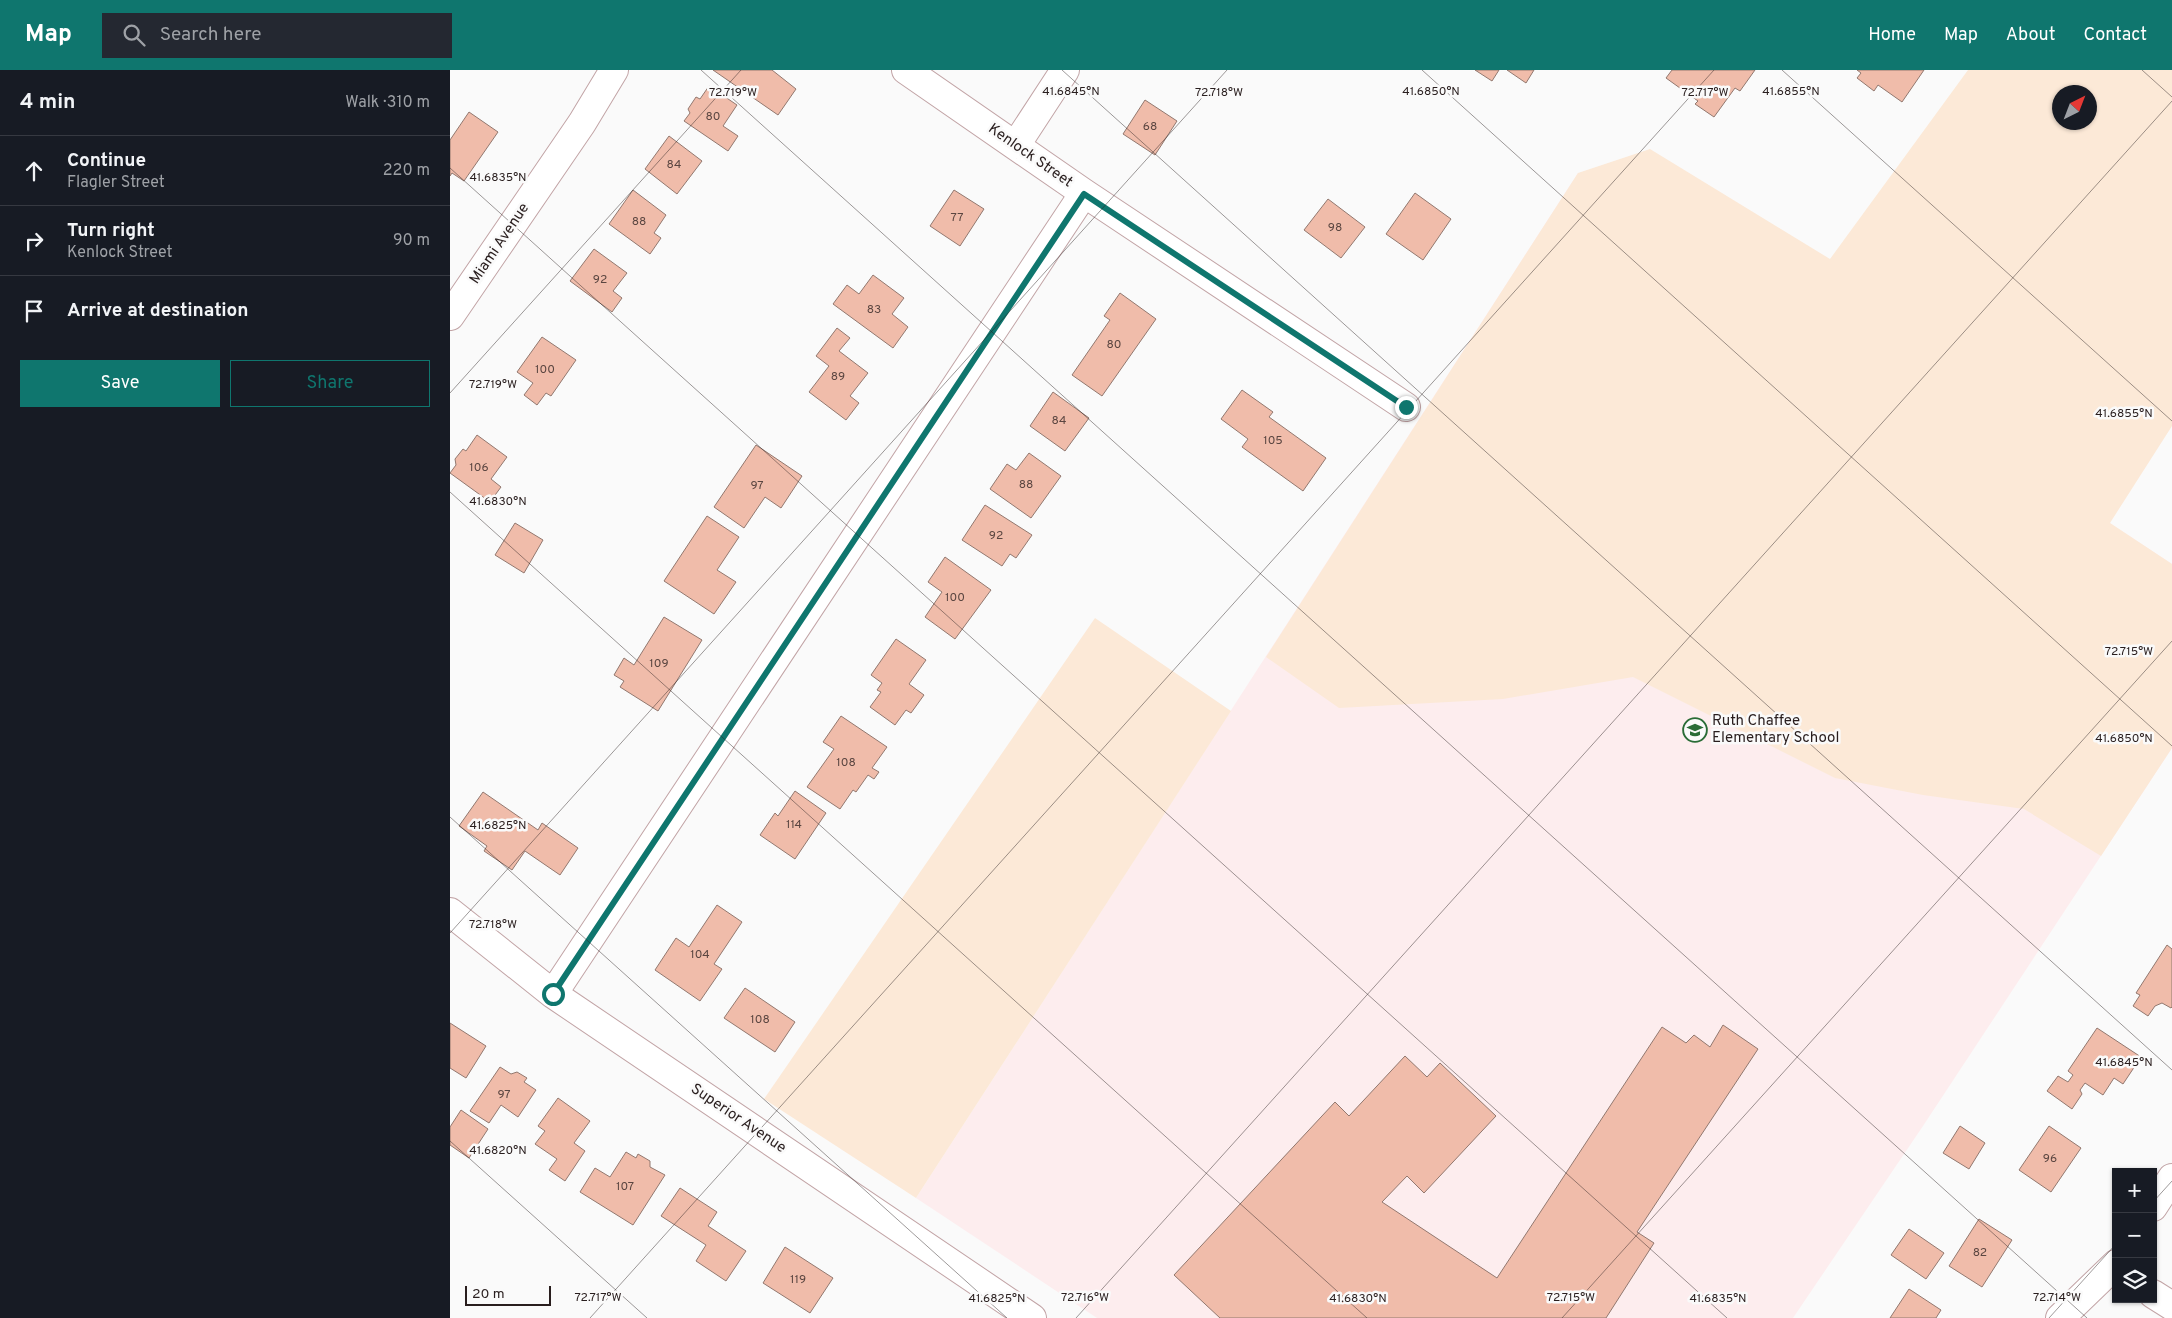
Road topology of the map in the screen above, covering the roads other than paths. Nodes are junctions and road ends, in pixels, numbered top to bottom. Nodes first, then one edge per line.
1 (614, 70) edge
2 (906, 70) edge
3 (1066, 70) edge
4 (1016, 145) junction
5 (1084, 194) junction
6 (450, 316) edge
7 (1406, 407) dead end
8 (450, 912) edge
9 (553, 994) junction
10 (2172, 1178) edge
11 (2157, 1201) edge
12 (2112, 1270) edge
13 (2157, 1297) edge
14 (2172, 1306) edge
15 (1032, 1318) edge
16 (2060, 1318) edge

1 - 6 street, Miami Avenue
2 - 4 street, Kenlock Street
3 - 4 street
4 - 5 street, Kenlock Street
5 - 7 street, Kenlock Street
5 - 9 street
8 - 9 street, Superior Avenue
9 - 15 street, Superior Avenue
10 - 11 street
12 - 16 street
13 - 14 street

